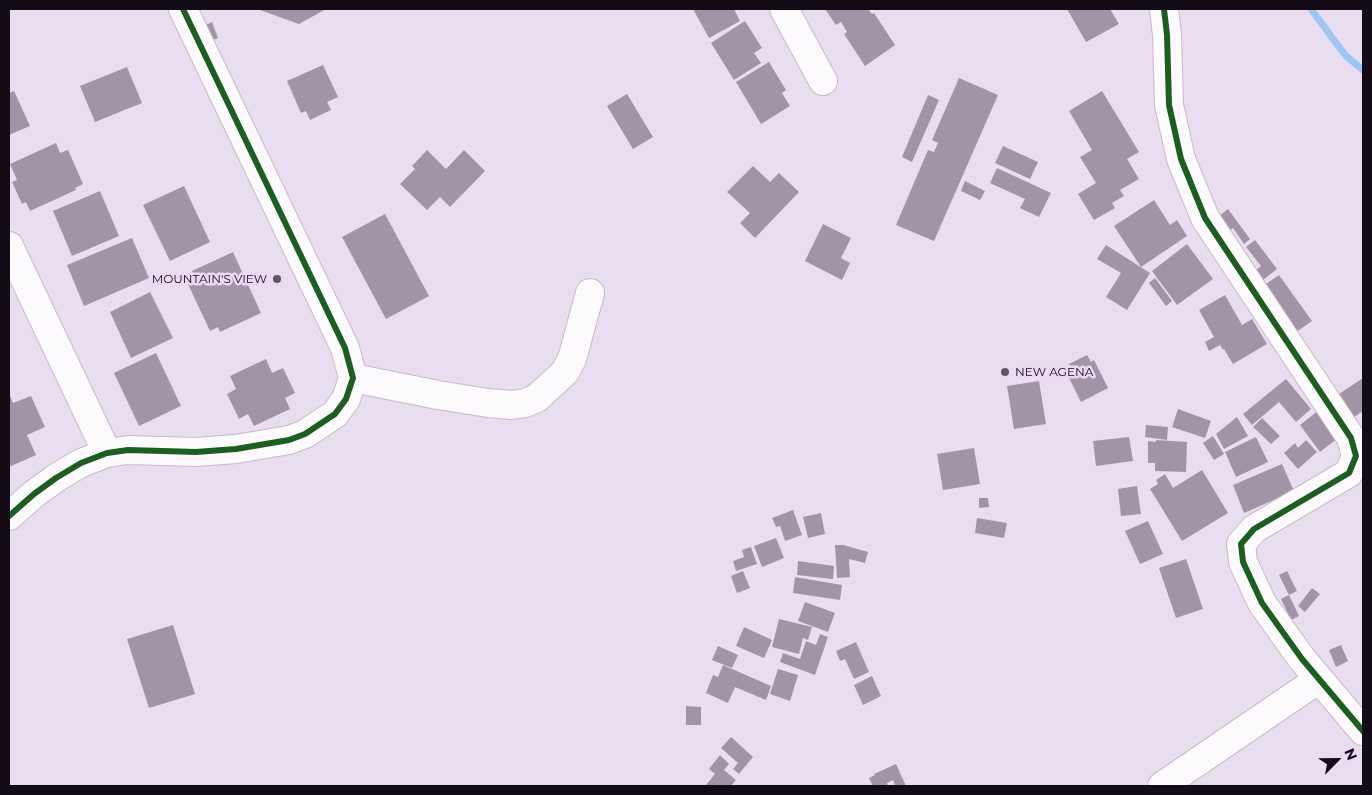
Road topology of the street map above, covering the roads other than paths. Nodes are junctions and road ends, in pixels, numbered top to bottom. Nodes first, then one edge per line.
1 (183, 9) edge
2 (784, 9) edge
3 (1164, 9) edge
4 (824, 81) dead end
5 (9, 246) edge
6 (590, 293) dead end
7 (354, 378) junction
8 (107, 453) junction
9 (9, 516) edge
10 (1319, 679) junction
11 (1363, 731) edge
12 (1162, 786) edge

1 - 7 street
2 - 4 street
3 - 10 street
5 - 8 street
6 - 7 street
7 - 8 street
8 - 9 street
10 - 11 street
10 - 12 street

